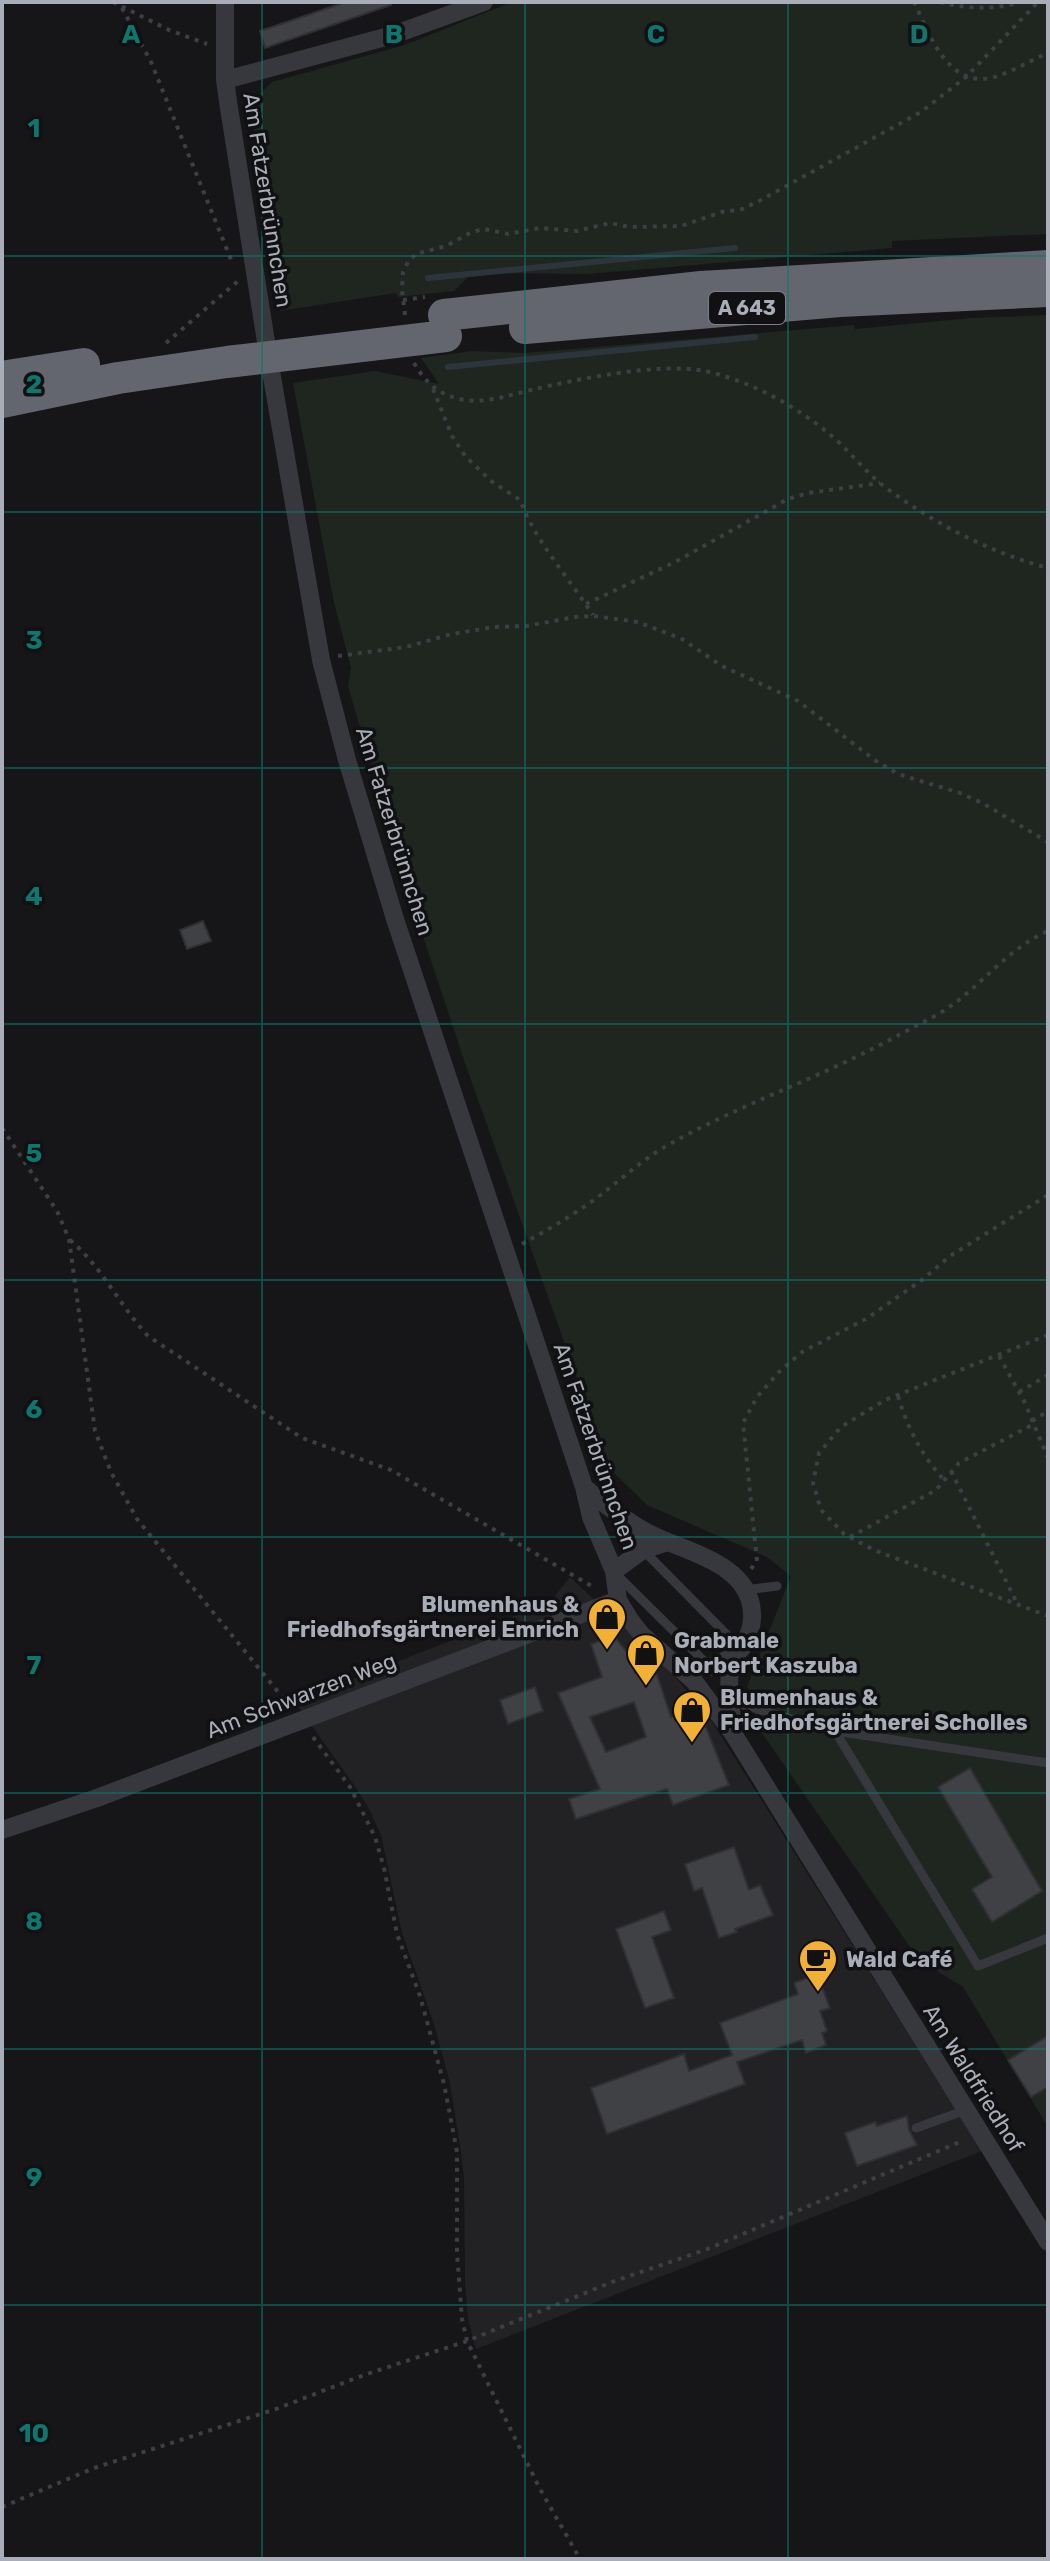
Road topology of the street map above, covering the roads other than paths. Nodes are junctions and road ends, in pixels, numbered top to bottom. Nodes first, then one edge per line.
1 (225, 2) edge
2 (484, 2) edge
3 (225, 80) junction
4 (1048, 266) edge
5 (1048, 291) edge
6 (445, 326) junction
7 (2, 377) edge
8 (2, 402) edge
9 (584, 1487) junction
10 (629, 1521) junction
11 (668, 1542) junction
12 (643, 1550) junction
13 (614, 1571) junction
14 (777, 1586) dead end
15 (745, 1590) junction
16 (618, 1600) junction
17 (737, 1653) junction
18 (680, 1667) junction
19 (710, 1667) junction
20 (707, 1696) junction
21 (730, 1701) junction
22 (835, 1731) junction
23 (734, 1735) junction
24 (1048, 1763) edge
25 (2, 1830) edge
26 (1048, 1938) edge
27 (966, 2110) junction
28 (916, 2128) dead end
29 (1042, 2221) edge
30 (1048, 2242) edge

1 - 3 street, Am Fatzerbrünnchen
2 - 3 street
3 - 9 street, Am Fatzerbrünnchen
4 - 6 highway, A 643
5 - 6 highway, A 643
6 - 7 highway, A 643, bridge
6 - 8 highway, A 643, bridge
9 - 10 street
9 - 13 street, Am Fatzerbrünnchen
10 - 11 street
10 - 12 lane
11 - 12 street
11 - 15 street
12 - 13 street
12 - 17 lane
13 - 16 street
13 - 19 lane
14 - 15 lane
15 - 17 street
16 - 18 street
16 - 25 street, Am Schwarzen Weg
17 - 19 street
17 - 21 street
18 - 19 street
18 - 20 street
20 - 21 lane
20 - 23 street
21 - 22 lane
21 - 23 street
22 - 24 lane
22 - 26 lane
23 - 27 street, Am Waldfriedhof
27 - 28 lane
27 - 29 street, Am Waldfriedhof
29 - 30 street, Am Waldfriedhof

